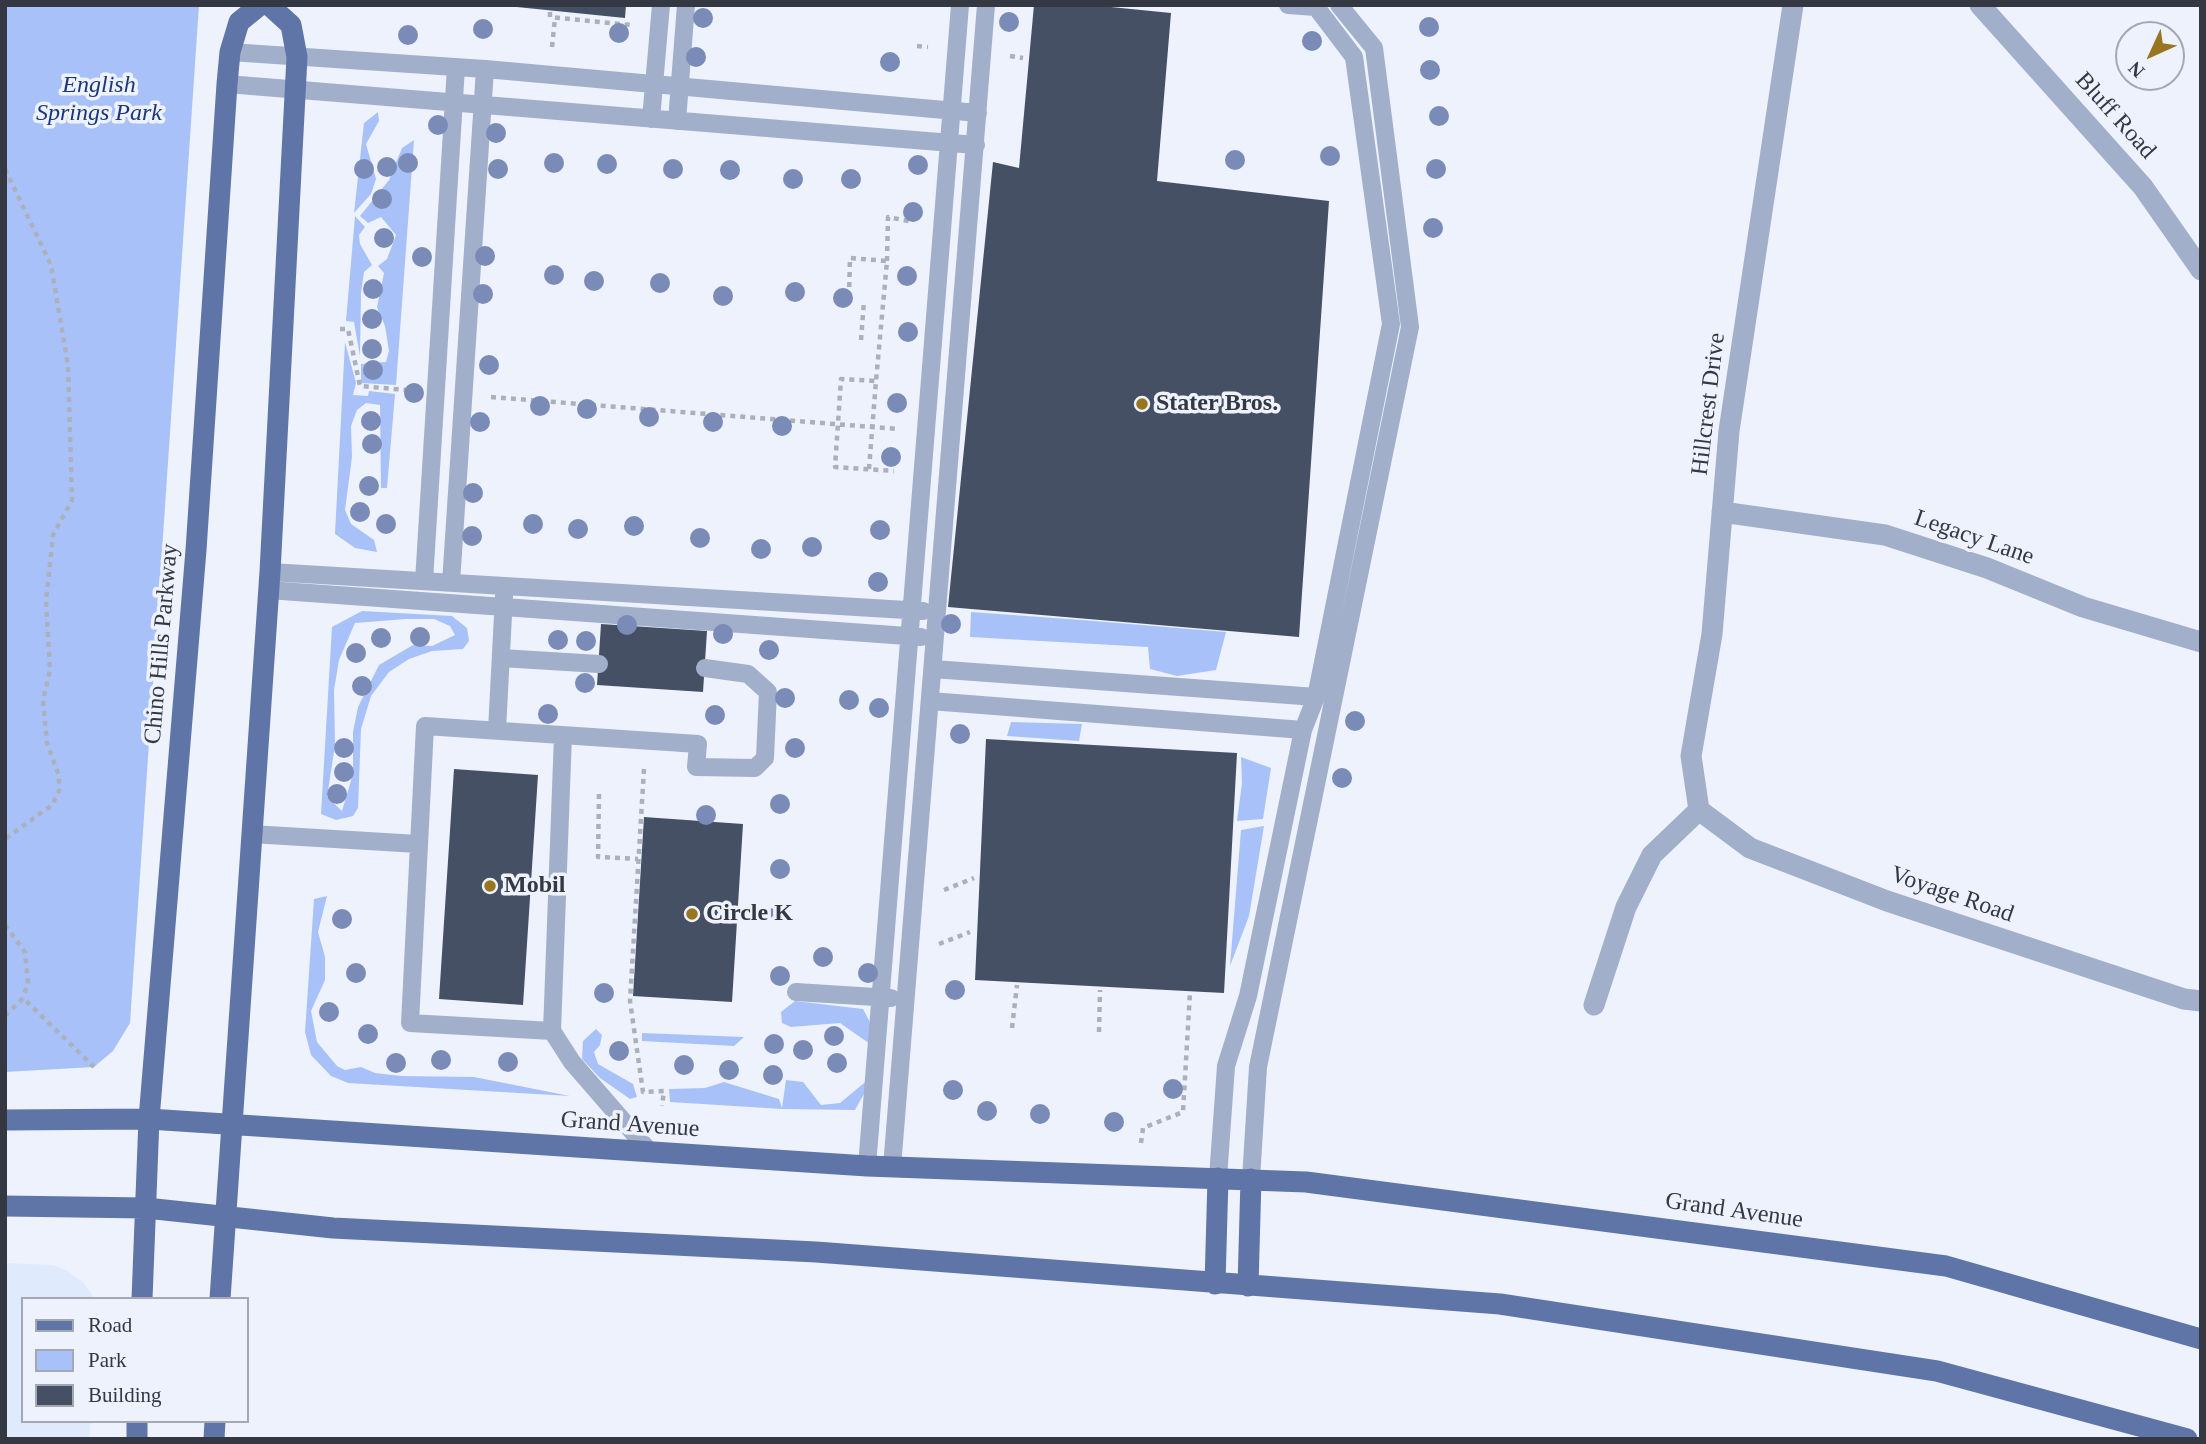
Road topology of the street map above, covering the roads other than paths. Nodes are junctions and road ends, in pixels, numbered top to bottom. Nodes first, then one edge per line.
1 (260, 5) edge
2 (269, 5) edge
3 (661, 5) edge
4 (686, 5) edge
5 (960, 5) edge
6 (986, 5) edge
7 (1288, 5) edge
8 (1339, 5) edge
9 (1793, 5) edge
10 (1980, 5) edge
11 (230, 52) junction
12 (298, 57) junction
13 (456, 67) junction
14 (485, 69) junction
15 (227, 84) junction
16 (654, 84) junction
17 (680, 87) junction
18 (296, 90) junction
19 (454, 103) junction
20 (483, 105) junction
21 (951, 111) junction
22 (978, 113) junction
23 (650, 119) junction
24 (677, 121) junction
25 (948, 144) junction
26 (975, 145) junction
27 (2201, 270) edge
28 (1722, 512) junction
29 (269, 581) junction
30 (424, 581) junction
31 (451, 583) junction
32 (505, 586) junction
33 (503, 607) junction
34 (912, 610) junction
35 (937, 612) junction
36 (910, 636) junction
37 (936, 638) junction
38 (2201, 642) edge
39 (501, 658) junction
40 (599, 664) dead end
41 (705, 668) dead end
42 (933, 668) junction
43 (1316, 697) junction
44 (930, 701) junction
45 (497, 730) junction
46 (1303, 730) junction
47 (563, 735) junction
48 (1699, 810) junction
49 (251, 834) junction
50 (418, 844) junction
51 (796, 992) dead end
52 (881, 998) junction
53 (906, 999) junction
54 (2201, 1000) edge
55 (1594, 1005) dead end
56 (552, 1031) junction
57 (5, 1119) edge
58 (149, 1119) junction
59 (230, 1126) junction
60 (650, 1152) junction
61 (867, 1166) junction
62 (892, 1167) junction
63 (1218, 1178) junction
64 (1251, 1180) junction
65 (5, 1206) edge
66 (146, 1208) junction
67 (223, 1217) junction
68 (1215, 1284) junction
69 (1248, 1286) junction
70 (142, 1297) edge
71 (220, 1297) edge
72 (2201, 1339) edge
73 (2187, 1439) edge

1 - 11 main road, Chino Hills Parkway
2 - 12 main road
3 - 16 lane
4 - 17 lane
5 - 21 lane
6 - 22 lane
7 - 43 lane
8 - 64 lane
9 - 28 street, Hillcrest Drive
10 - 27 street, Bluff Road
11 - 12 lane
11 - 15 main road, Chino Hills Parkway
12 - 13 lane
12 - 18 main road
13 - 14 lane
13 - 19 lane
14 - 16 lane
14 - 20 lane
15 - 18 lane
15 - 58 main road, Chino Hills Parkway
16 - 17 lane
16 - 23 lane
17 - 21 lane
17 - 24 lane
18 - 19 lane
18 - 29 main road
19 - 20 lane
19 - 30 lane
20 - 23 lane
20 - 31 lane
21 - 22 lane
21 - 25 lane
22 - 26 lane
23 - 24 lane
24 - 25 lane
25 - 26 lane
25 - 34 lane
26 - 35 lane
28 - 38 street, Legacy Lane
28 - 48 street, Hillcrest Drive
29 - 30 lane
29 - 33 lane
29 - 49 main road
30 - 31 lane
31 - 32 lane
32 - 33 lane
32 - 34 lane
33 - 36 lane
33 - 39 lane
34 - 35 lane
34 - 36 lane
35 - 37 lane
36 - 37 lane
36 - 52 lane
37 - 42 lane
39 - 40 lane
39 - 45 lane
41 - 47 lane
42 - 43 lane
42 - 44 lane
43 - 46 lane
44 - 46 lane
44 - 53 lane
45 - 47 lane
45 - 50 lane
46 - 63 lane
47 - 56 lane
48 - 54 street, Voyage Road
48 - 55 street
49 - 50 lane
49 - 59 main road
50 - 56 lane
51 - 52 lane
52 - 53 lane
52 - 61 lane
53 - 62 lane
56 - 60 lane
57 - 58 main road, Grand Avenue
58 - 59 main road, Grand Avenue
58 - 66 main road, Chino Hills Parkway
59 - 60 main road, Grand Avenue
59 - 67 main road
60 - 61 main road, Grand Avenue
61 - 62 main road, Grand Avenue
62 - 63 main road, Grand Avenue
63 - 64 main road, Grand Avenue
63 - 68 main road
64 - 69 main road
64 - 72 main road, Grand Avenue
65 - 66 main road
66 - 67 main road
66 - 70 main road, Chino Hills Parkway
67 - 68 main road
67 - 71 main road
68 - 69 main road
69 - 73 main road

